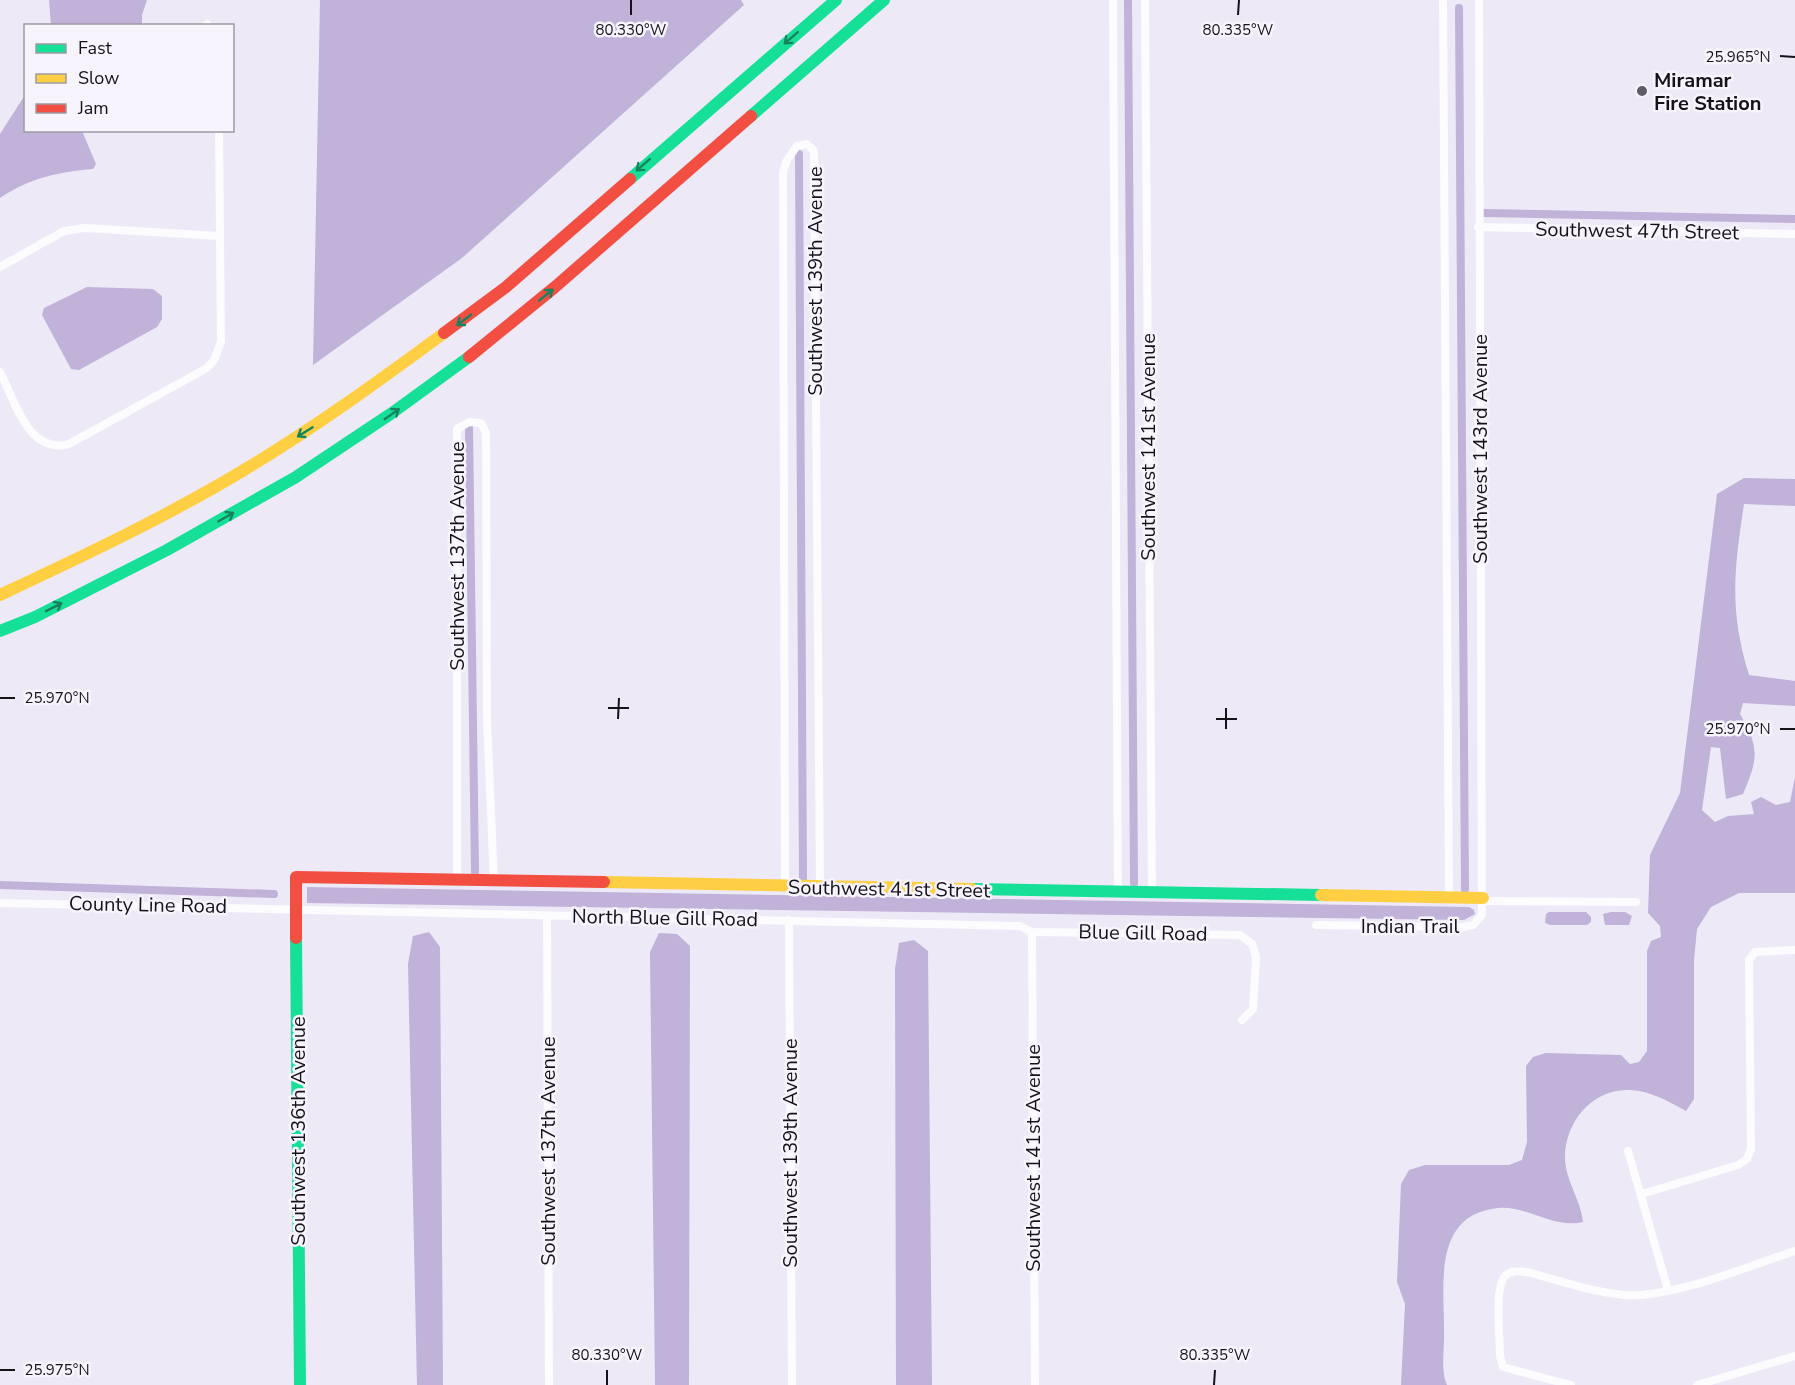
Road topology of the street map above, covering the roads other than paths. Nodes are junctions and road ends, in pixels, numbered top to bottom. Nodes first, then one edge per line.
1 (836, 0) edge
2 (884, 0) edge
3 (1113, 0) edge
4 (1144, 0) edge
5 (1443, 0) edge
6 (1479, 0) edge
7 (219, 132) edge
8 (1478, 227) junction
9 (1795, 234) edge
10 (220, 236) junction
11 (0, 267) edge
12 (0, 372) edge
13 (0, 595) edge
14 (0, 631) edge
15 (296, 877) joint
16 (457, 881) junction
17 (494, 882) junction
18 (785, 888) junction
19 (820, 888) junction
20 (1118, 892) junction
21 (1152, 893) junction
22 (1449, 897) junction
23 (1483, 900) junction
24 (1636, 902) dead end
25 (0, 903) edge
26 (296, 910) junction
27 (547, 916) junction
28 (789, 920) junction
29 (1316, 925) dead end
30 (1032, 932) junction
31 (1795, 950) edge
32 (1242, 1020) dead end
33 (1628, 1151) dead end
34 (1642, 1194) junction
35 (1795, 1251) edge
36 (1668, 1290) junction
37 (1795, 1356) edge
38 (300, 1385) edge
39 (549, 1385) edge
40 (792, 1385) edge
41 (1035, 1385) edge
42 (1571, 1385) edge
43 (1697, 1385) edge

1 -> 13 main road
14 -> 2 main road
3 - 20 street, Southwest 141st Avenue
4 - 21 street, Southwest 141st Avenue
5 - 22 street, Southwest 143rd Avenue
6 - 8 street, Southwest 143rd Avenue
7 - 10 street
8 - 9 street, Southwest 47th Street
8 - 23 street, Southwest 143rd Avenue
10 - 11 street
10 - 12 street
15 - 16 main road, Southwest 41st Street
15 - 26 main road, Southwest 136th Avenue
16 - 17 main road, Southwest 41st Street
16 - 17 street, Southwest 137th Avenue
17 - 18 main road, Southwest 41st Street
18 - 19 main road, Southwest 41st Street
18 - 19 street, Southwest 139th Avenue
19 - 20 main road, Southwest 41st Street
20 - 21 main road, Southwest 41st Street
21 - 22 main road, Southwest 41st Street
22 - 23 main road, Southwest 41st Street
23 - 24 street
23 - 29 street, Indian Trail
25 - 26 street, County Line Road
26 - 27 street, North Blue Gill Road
26 - 38 main road, Southwest 136th Avenue
27 - 28 street, North Blue Gill Road
27 - 39 street, Southwest 137th Avenue
28 - 30 street, North Blue Gill Road
28 - 40 street, Southwest 139th Avenue
30 - 32 street, Blue Gill Road
30 - 41 street, Southwest 141st Avenue
31 - 34 street
33 - 34 street
34 - 36 street
35 - 36 street
36 - 42 street
37 - 43 street

